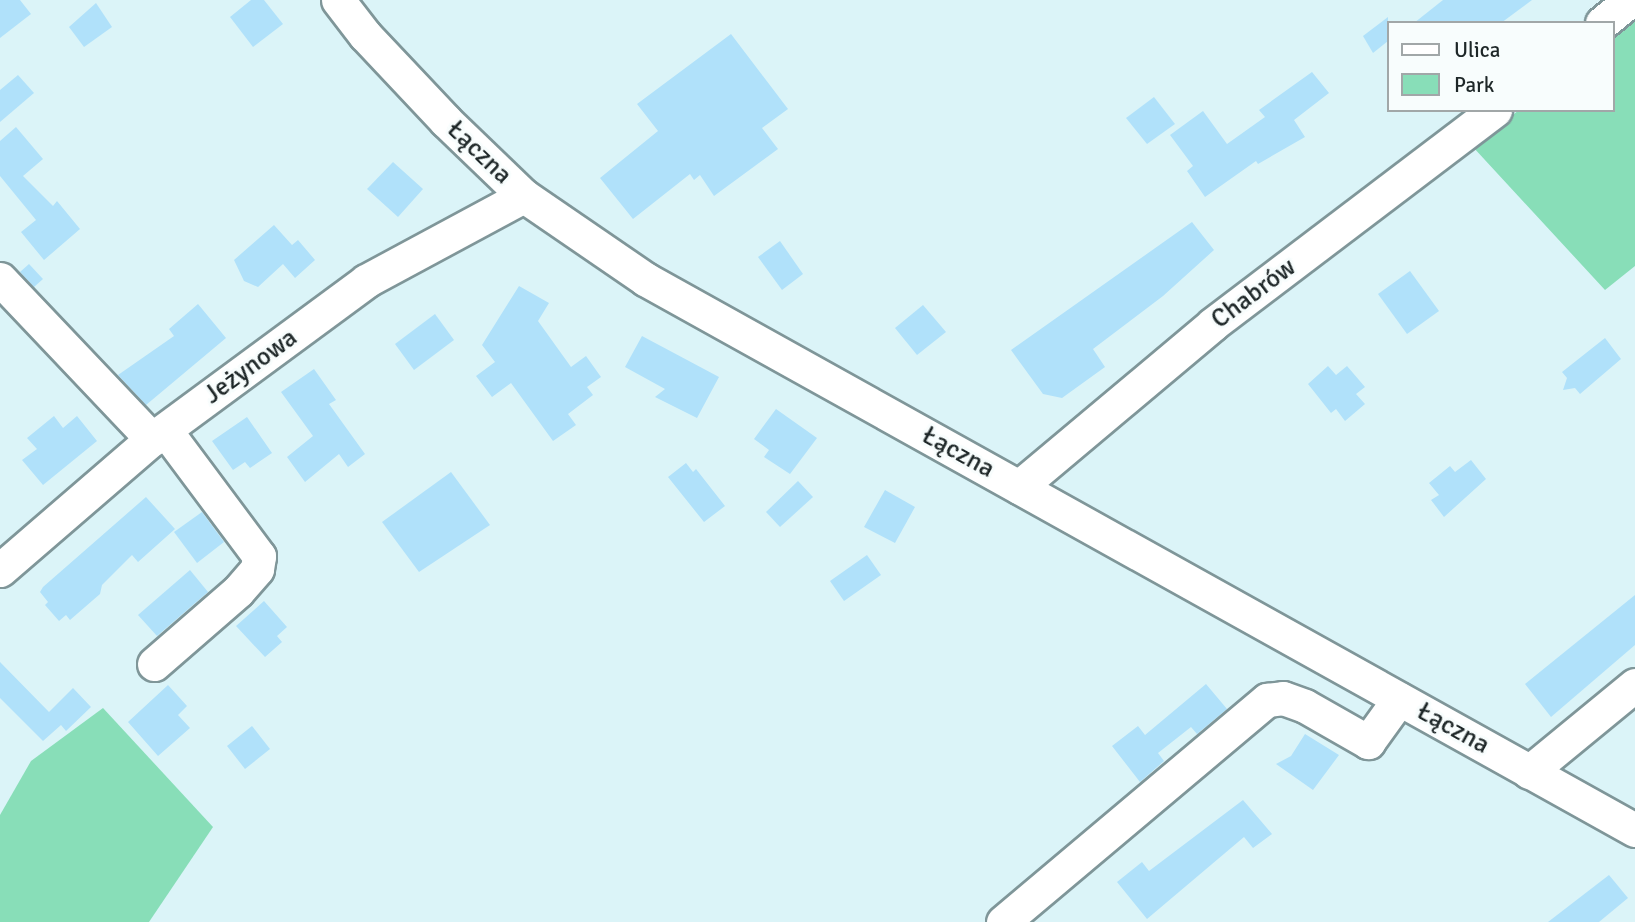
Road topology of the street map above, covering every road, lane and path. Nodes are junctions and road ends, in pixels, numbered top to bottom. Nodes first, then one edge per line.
1 (338, 0) edge
2 (1630, 0) edge
3 (1604, 21) edge
4 (1493, 112) edge
5 (524, 196) junction
6 (0, 279) edge
7 (158, 435) junction
8 (1019, 487) junction
9 (0, 570) edge
10 (154, 664) dead end
11 (1635, 685) edge
12 (1399, 699) junction
13 (1530, 772) junction
14 (1635, 830) edge
15 (1003, 922) edge

1 - 5 street, Łączna
2 - 3 street
4 - 8 street, Chabrów
5 - 7 street, Jeżynowa
5 - 8 street, Łączna
6 - 7 street
7 - 9 street, Jeżynowa
7 - 10 street
8 - 12 street, Łączna
11 - 13 street
12 - 13 street, Łączna
12 - 15 street
13 - 14 street, Łączna

